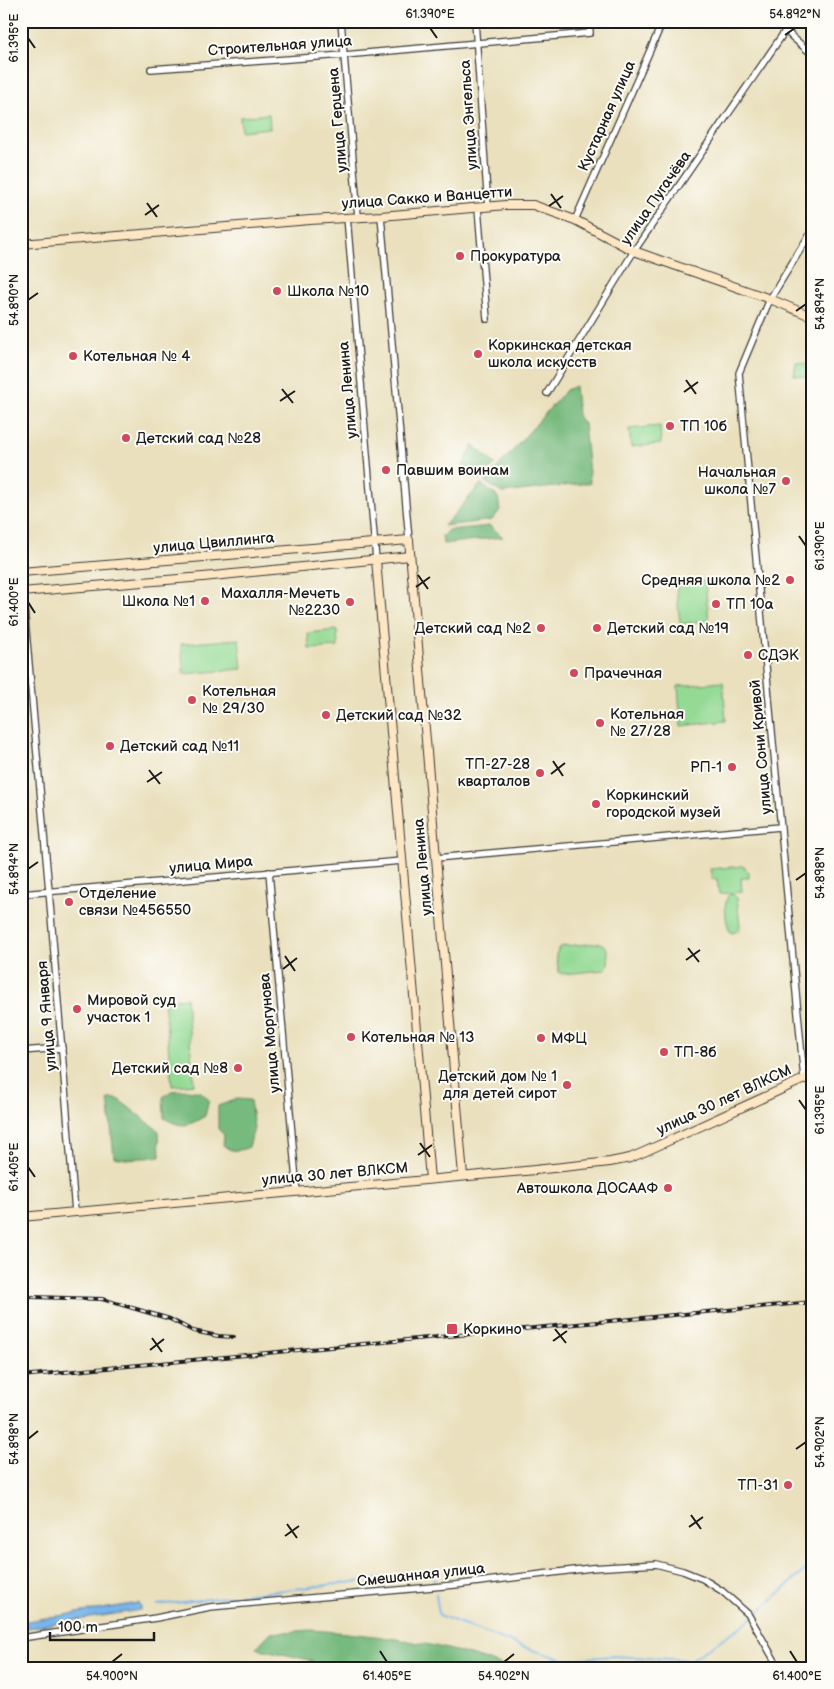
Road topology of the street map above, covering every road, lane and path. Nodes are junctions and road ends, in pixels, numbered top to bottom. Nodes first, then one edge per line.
1 (341, 21) edge
2 (475, 21) edge
3 (589, 21) edge
4 (663, 21) edge
5 (784, 21) edge
6 (792, 21) edge
7 (788, 29) junction
8 (476, 42) junction
9 (344, 55) junction
10 (813, 55) edge
11 (151, 68) dead end
12 (488, 207) junction
13 (478, 208) junction
14 (358, 216) junction
15 (381, 216) junction
16 (347, 217) junction
17 (575, 220) junction
18 (813, 228) edge
19 (21, 244) edge
20 (634, 251) junction
21 (770, 299) junction
22 (813, 317) edge
23 (487, 319) dead end
24 (547, 393) dead end
25 (409, 540) junction
26 (374, 543) junction
27 (21, 549) edge
28 (410, 556) junction
29 (376, 560) junction
30 (22, 572) edge
31 (22, 592) edge
32 (780, 827) junction
33 (436, 858) junction
34 (402, 861) junction
35 (269, 872) junction
36 (49, 891) junction
37 (21, 894) edge
38 (62, 1048) junction
39 (21, 1051) edge
40 (813, 1075) edge
41 (804, 1079) junction
42 (463, 1176) junction
43 (430, 1179) junction
44 (297, 1192) junction
45 (75, 1212) junction
46 (21, 1217) edge
47 (21, 1638) edge
48 (779, 1668) edge

1 - 9 street, улица Герцена
2 - 8 street, улица Энгельса
3 - 8 street, Строительная улица
4 - 17 street, Кустарная улица
5 - 7 street
6 - 7 street, улица Пугачёва
7 - 10 street
7 - 20 street, улица Пугачёва
8 - 9 street, Строительная улица
8 - 12 street, улица Энгельса
9 - 11 street, Строительная улица
9 - 14 street, улица Герцена
12 - 13 street, улица Сакко и Ванцетти
12 - 17 street, улица Сакко и Ванцетти
13 - 15 street, улица Сакко и Ванцетти
13 - 23 street
14 - 15 street, улица Сакко и Ванцетти
14 - 16 street, улица Сакко и Ванцетти
15 - 25 street, улица Ленина
16 - 19 street, улица Сакко и Ванцетти
16 - 26 street, улица Ленина
17 - 20 street, улица Сакко и Ванцетти
18 - 21 street, улица Сони Кривой
20 - 21 street, улица Сакко и Ванцетти
20 - 24 street, улица Пугачёва
21 - 22 street, улица Сакко и Ванцетти
21 - 32 street, улица Сони Кривой
25 - 26 street, улица Цвиллинга
25 - 28 street, улица Ленина
26 - 29 street, улица Ленина
26 - 30 street, улица Цвиллинга
27 - 30 street, улица 9 Января
28 - 29 street
28 - 33 street, улица Ленина
29 - 31 street
29 - 34 street, улица Ленина
30 - 31 street, улица 9 Января
31 - 36 street, улица 9 Января
32 - 33 street
32 - 41 street, улица Сони Кривой
33 - 42 street, улица Ленина
34 - 35 street, улица Мира
34 - 43 street, улица Ленина
35 - 36 street, улица Мира
35 - 44 street, улица Моргунова
36 - 37 street, улица Мира
36 - 38 street, улица 9 Января
38 - 39 street
38 - 45 street, улица 9 Января
40 - 41 street, улица 30 лет ВЛКСМ
41 - 42 street, улица 30 лет ВЛКСМ
42 - 43 street, улица 30 лет ВЛКСМ
43 - 44 street, улица 30 лет ВЛКСМ
44 - 45 street, улица 30 лет ВЛКСМ
45 - 46 street, улица 30 лет ВЛКСМ
47 - 48 street, Смешанная улица

